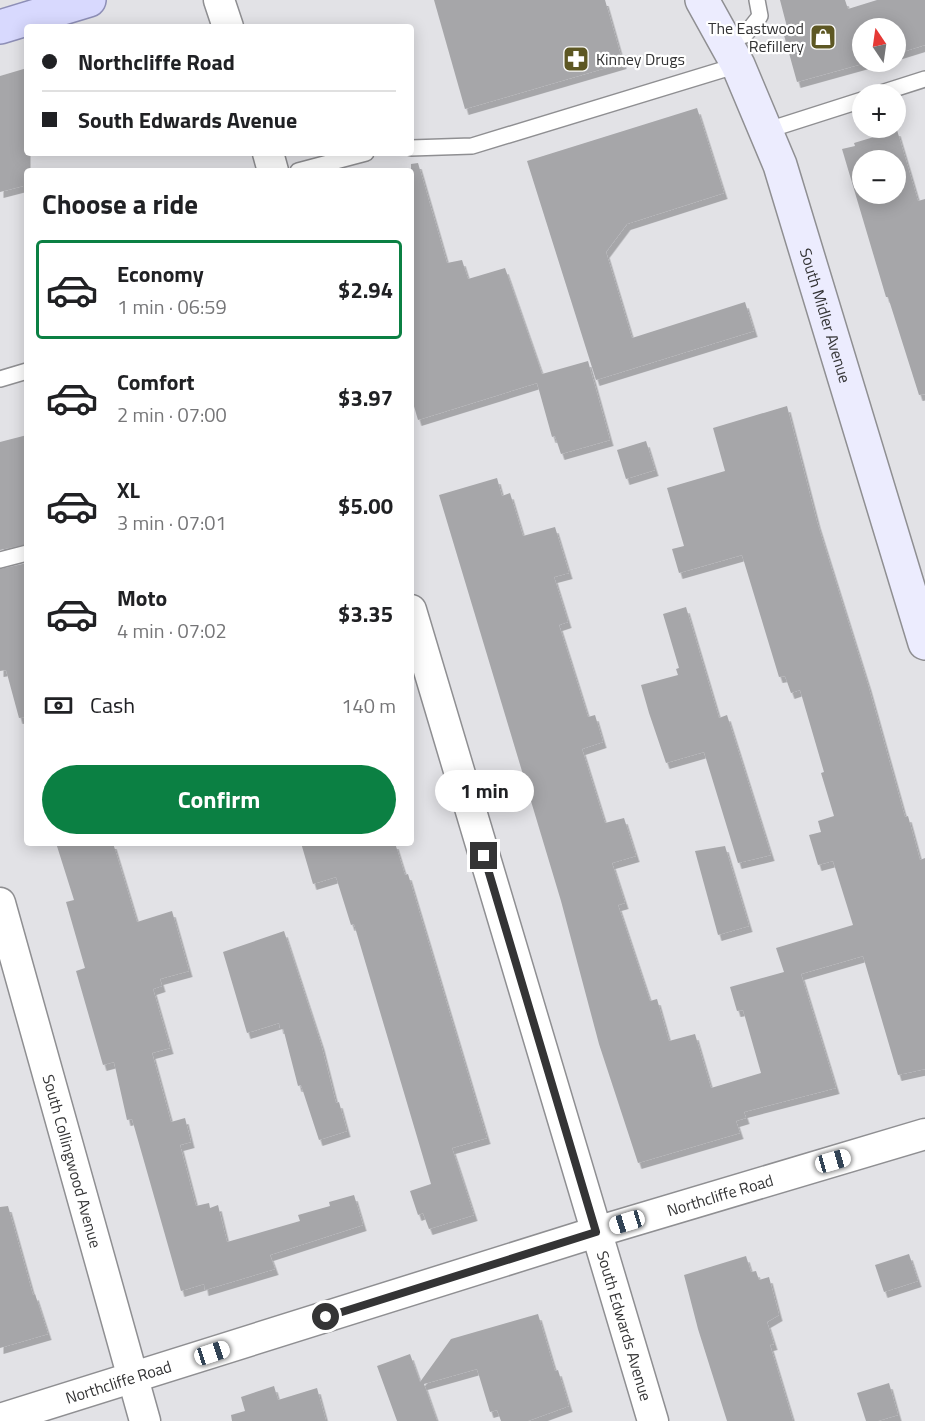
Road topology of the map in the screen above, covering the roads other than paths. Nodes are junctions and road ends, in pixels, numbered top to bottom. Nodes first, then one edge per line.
1 (89, 0) edge
2 (219, 0) edge
3 (702, 0) edge
4 (757, 0) edge
5 (227, 24) edge
6 (0, 27) edge
7 (731, 53) junction
8 (925, 79) edge
9 (906, 85) edge
10 (852, 103) edge
11 (765, 131) junction
12 (414, 148) edge
13 (355, 156) edge
14 (309, 168) edge
15 (24, 373) edge
16 (0, 379) edge
17 (24, 554) edge
18 (0, 560) edge
19 (414, 620) edge
20 (925, 643) edge
21 (0, 903) edge
22 (925, 1134) edge
23 (596, 1232) junction
24 (132, 1378) junction
25 (0, 1419) edge
26 (145, 1421) edge
27 (653, 1421) edge

1 - 6 main road
2 - 5 street
3 - 7 main road, South Midler Avenue
4 - 7 lane
7 - 11 main road, South Midler Avenue
7 - 12 lane
8 - 9 lane
10 - 11 lane
11 - 20 main road, South Midler Avenue
13 - 14 lane
15 - 16 lane
17 - 18 lane
19 - 23 street, South Edwards Avenue
21 - 24 street, South Collingwood Avenue
22 - 23 street, Northcliffe Road
23 - 24 street, Northcliffe Road
23 - 27 street, South Edwards Avenue
24 - 25 street, Northcliffe Road
24 - 26 street, South Collingwood Avenue

